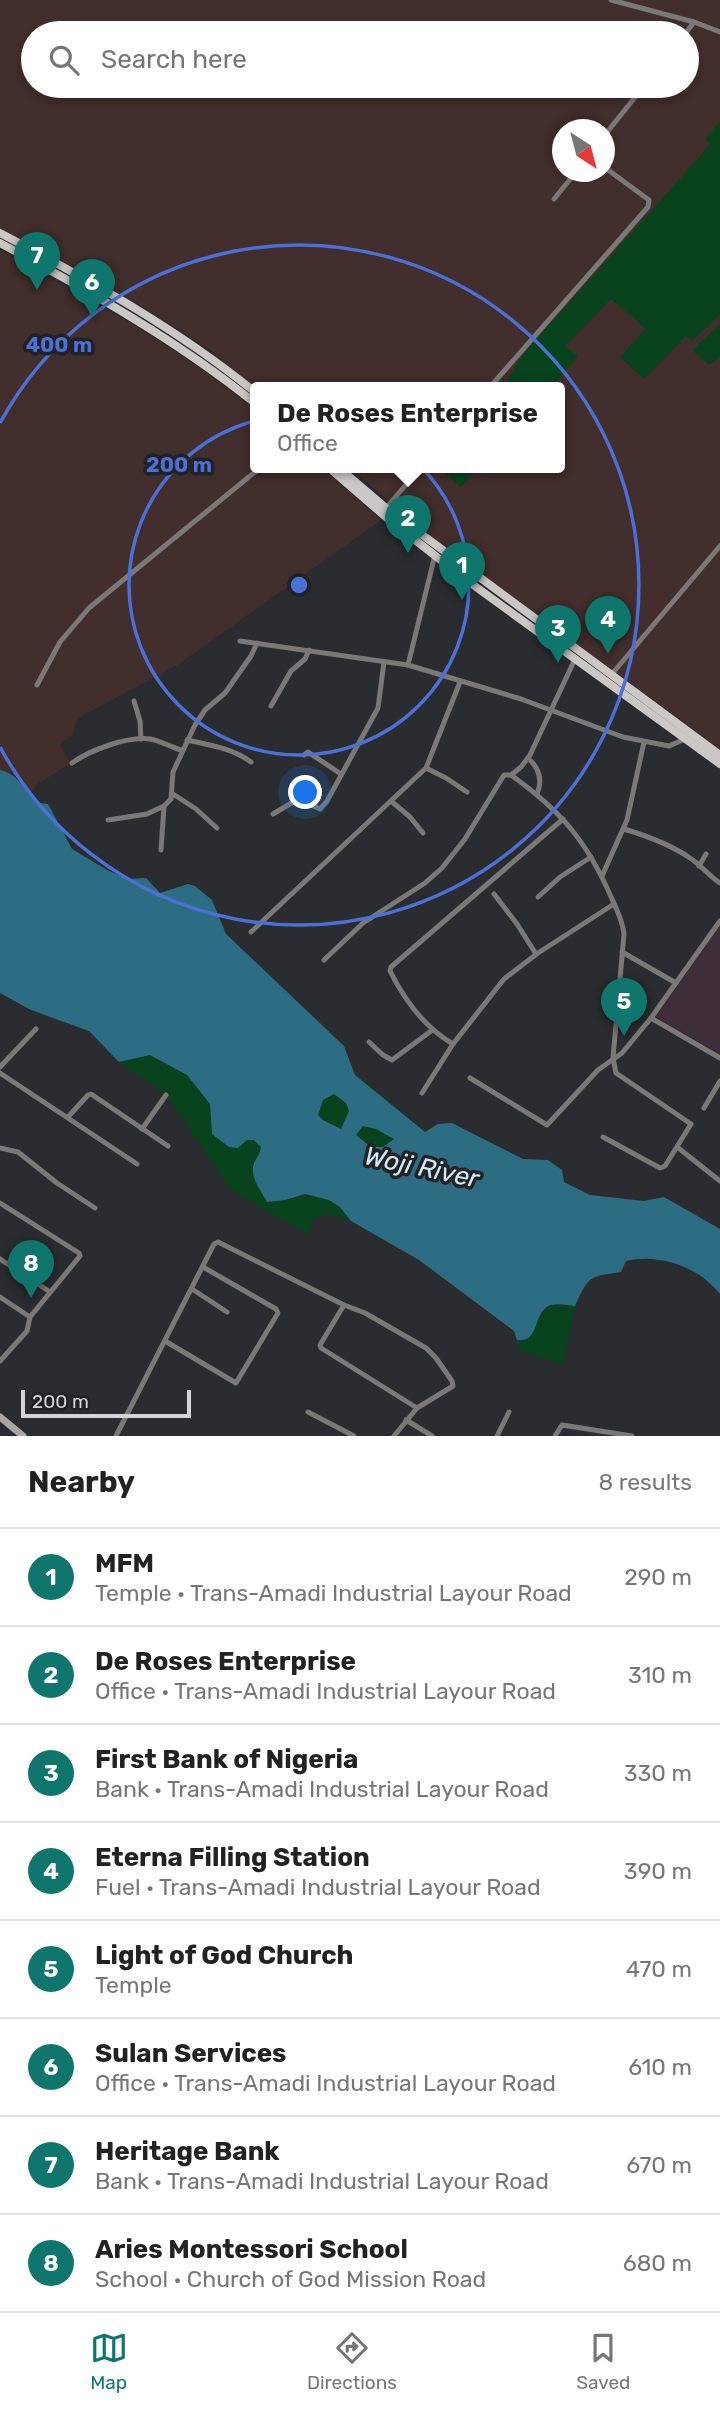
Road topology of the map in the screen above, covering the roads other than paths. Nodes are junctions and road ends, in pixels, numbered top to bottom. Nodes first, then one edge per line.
1 (611, 0) edge
2 (690, 21) edge
3 (699, 24) edge
4 (720, 32) edge
5 (634, 98) edge
6 (615, 122) edge
7 (615, 175) edge
8 (568, 182) edge
9 (554, 198) dead end
10 (0, 233) edge
11 (0, 243) edge
12 (172, 337) junction
13 (494, 382) edge
14 (250, 389) edge
15 (250, 399) edge
16 (254, 473) edge
17 (335, 473) edge
18 (345, 473) edge
19 (416, 473) edge
20 (386, 508) junction
21 (720, 546) edge
22 (435, 555) junction
23 (240, 641) dead end
24 (257, 643) junction
25 (309, 650) junction
26 (575, 659) junction
27 (384, 662) junction
28 (408, 665) junction
29 (608, 679) junction
30 (460, 682) junction
31 (37, 685) dead end
32 (134, 701) dead end
33 (271, 706) dead end
34 (550, 709) junction
35 (141, 739) junction
36 (685, 739) junction
37 (187, 740) junction
38 (644, 741) junction
39 (181, 750) junction
40 (304, 755) dead end
41 (720, 755) edge
42 (527, 758) junction
43 (251, 762) dead end
44 (72, 763) dead end
45 (720, 764) edge
46 (426, 768) junction
47 (341, 774) junction
48 (511, 775) junction
49 (467, 792) dead end
50 (173, 794) junction
51 (537, 794) junction
52 (391, 801) junction
53 (164, 806) junction
54 (273, 814) dead end
55 (108, 820) dead end
56 (563, 820) junction
57 (217, 828) dead end
58 (624, 829) junction
59 (423, 833) dead end
60 (161, 850) dead end
61 (706, 854) dead end
62 (591, 856) junction
63 (699, 866) junction
64 (602, 876) junction
65 (720, 883) edge
66 (494, 894) dead end
67 (538, 897) dead end
68 (614, 904) junction
69 (720, 921) edge
70 (251, 932) dead end
71 (622, 952) junction
72 (536, 954) junction
73 (324, 960) dead end
74 (676, 983) junction
75 (651, 1018) junction
76 (36, 1029) dead end
77 (431, 1031) junction
78 (369, 1042) dead end
79 (453, 1044) junction
80 (613, 1058) junction
81 (720, 1058) edge
82 (0, 1067) edge
83 (0, 1073) edge
84 (470, 1078) dead end
85 (720, 1081) edge
86 (422, 1093) dead end
87 (166, 1095) dead end
88 (704, 1108) dead end
89 (68, 1117) junction
90 (142, 1129) junction
91 (603, 1137) dead end
92 (169, 1146) dead end
93 (677, 1147) junction
94 (0, 1148) edge
95 (137, 1164) dead end
96 (720, 1181) edge
97 (0, 1203) edge
98 (95, 1208) dead end
99 (0, 1259) edge
100 (203, 1268) junction
101 (192, 1289) junction
102 (50, 1292) junction
103 (0, 1297) edge
104 (344, 1305) junction
105 (227, 1312) dead end
106 (30, 1318) junction
107 (165, 1341) junction
108 (0, 1361) edge
109 (417, 1408) junction
110 (308, 1412) dead end
111 (509, 1412) dead end
112 (0, 1417) edge
113 (406, 1420) junction
114 (19, 1435) edge
115 (116, 1436) edge
116 (355, 1436) edge
117 (394, 1436) edge
118 (432, 1436) edge
119 (497, 1436) edge
120 (555, 1436) edge
121 (632, 1436) edge

1 - 2 street
3 - 4 street
5 - 6 street
7 - 13 street
8 - 9 street
10 - 12 main road
11 - 12 main road
12 - 14 main road
12 - 15 main road
16 - 31 street
17 - 22 main road
18 - 20 main road
19 - 20 street
20 - 29 main road
21 - 29 street
22 - 26 main road
22 - 28 street
23 - 24 street
24 - 25 street
24 - 37 street
25 - 27 street
25 - 33 street
26 - 29 main road
26 - 34 street
27 - 28 street
27 - 47 street
28 - 30 street
29 - 36 main road
29 - 41 main road
30 - 34 street
30 - 46 street
32 - 35 street
34 - 38 street
34 - 42 street
35 - 39 street
35 - 44 street
36 - 38 street
36 - 45 main road
37 - 39 street
37 - 43 street
38 - 58 street
39 - 50 street
40 - 47 street
42 - 48 street
42 - 51 street
46 - 49 street
46 - 52 street
47 - 54 street
48 - 51 street
48 - 73 street
50 - 53 street
50 - 57 street
51 - 56 street
52 - 59 street
52 - 70 street
53 - 55 street
53 - 60 street
56 - 62 street
56 - 77 street
58 - 63 street
58 - 64 street
61 - 63 street
62 - 64 street
62 - 67 street
63 - 65 street
64 - 68 street
66 - 72 street
68 - 71 street
68 - 72 street
69 - 74 street
71 - 74 street
71 - 80 street
72 - 79 street
74 - 75 street
75 - 80 street
75 - 81 street
76 - 82 street
77 - 78 street
77 - 79 street
79 - 86 street
80 - 84 street
80 - 93 street
83 - 89 street
85 - 88 street
87 - 90 street
89 - 90 street
89 - 95 street
90 - 92 street
91 - 93 street
93 - 96 street
94 - 98 street
97 - 102 street
99 - 102 street
100 - 101 street
100 - 104 street
100 - 107 street
101 - 105 street
101 - 107 street
102 - 106 street
103 - 106 street
104 - 109 street
104 - 109 street
106 - 108 street
107 - 115 street
109 - 113 street
110 - 116 street
111 - 119 street
112 - 114 main road
113 - 117 street
113 - 118 street
120 - 121 street

